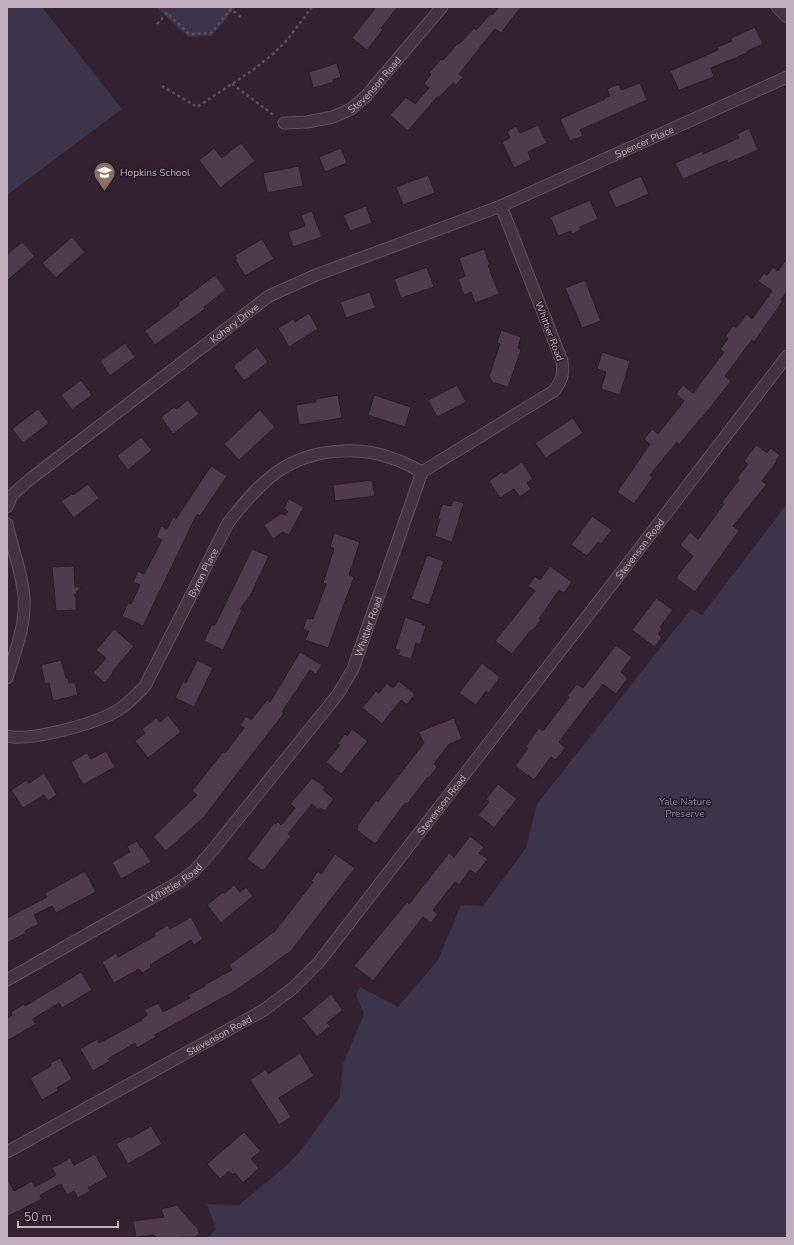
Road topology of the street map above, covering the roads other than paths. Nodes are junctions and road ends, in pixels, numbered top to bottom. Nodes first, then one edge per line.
1 (442, 7) edge
2 (777, 7) edge
3 (787, 17) edge
4 (787, 77) edge
5 (284, 123) road end
6 (501, 206) junction
7 (787, 356) edge
8 (422, 472) junction
9 (7, 507) edge
10 (7, 524) edge
11 (7, 678) edge
12 (7, 736) edge
13 (7, 980) edge
14 (7, 1152) edge

1 - 5 street, Stevenson Road
2 - 3 street
4 - 6 street, Spencer Place
6 - 8 street, Whittier Road
6 - 9 street, Kohary Drive
7 - 14 street, Stevenson Road
8 - 12 street, Byron Place
8 - 13 street, Whittier Road
10 - 11 street

